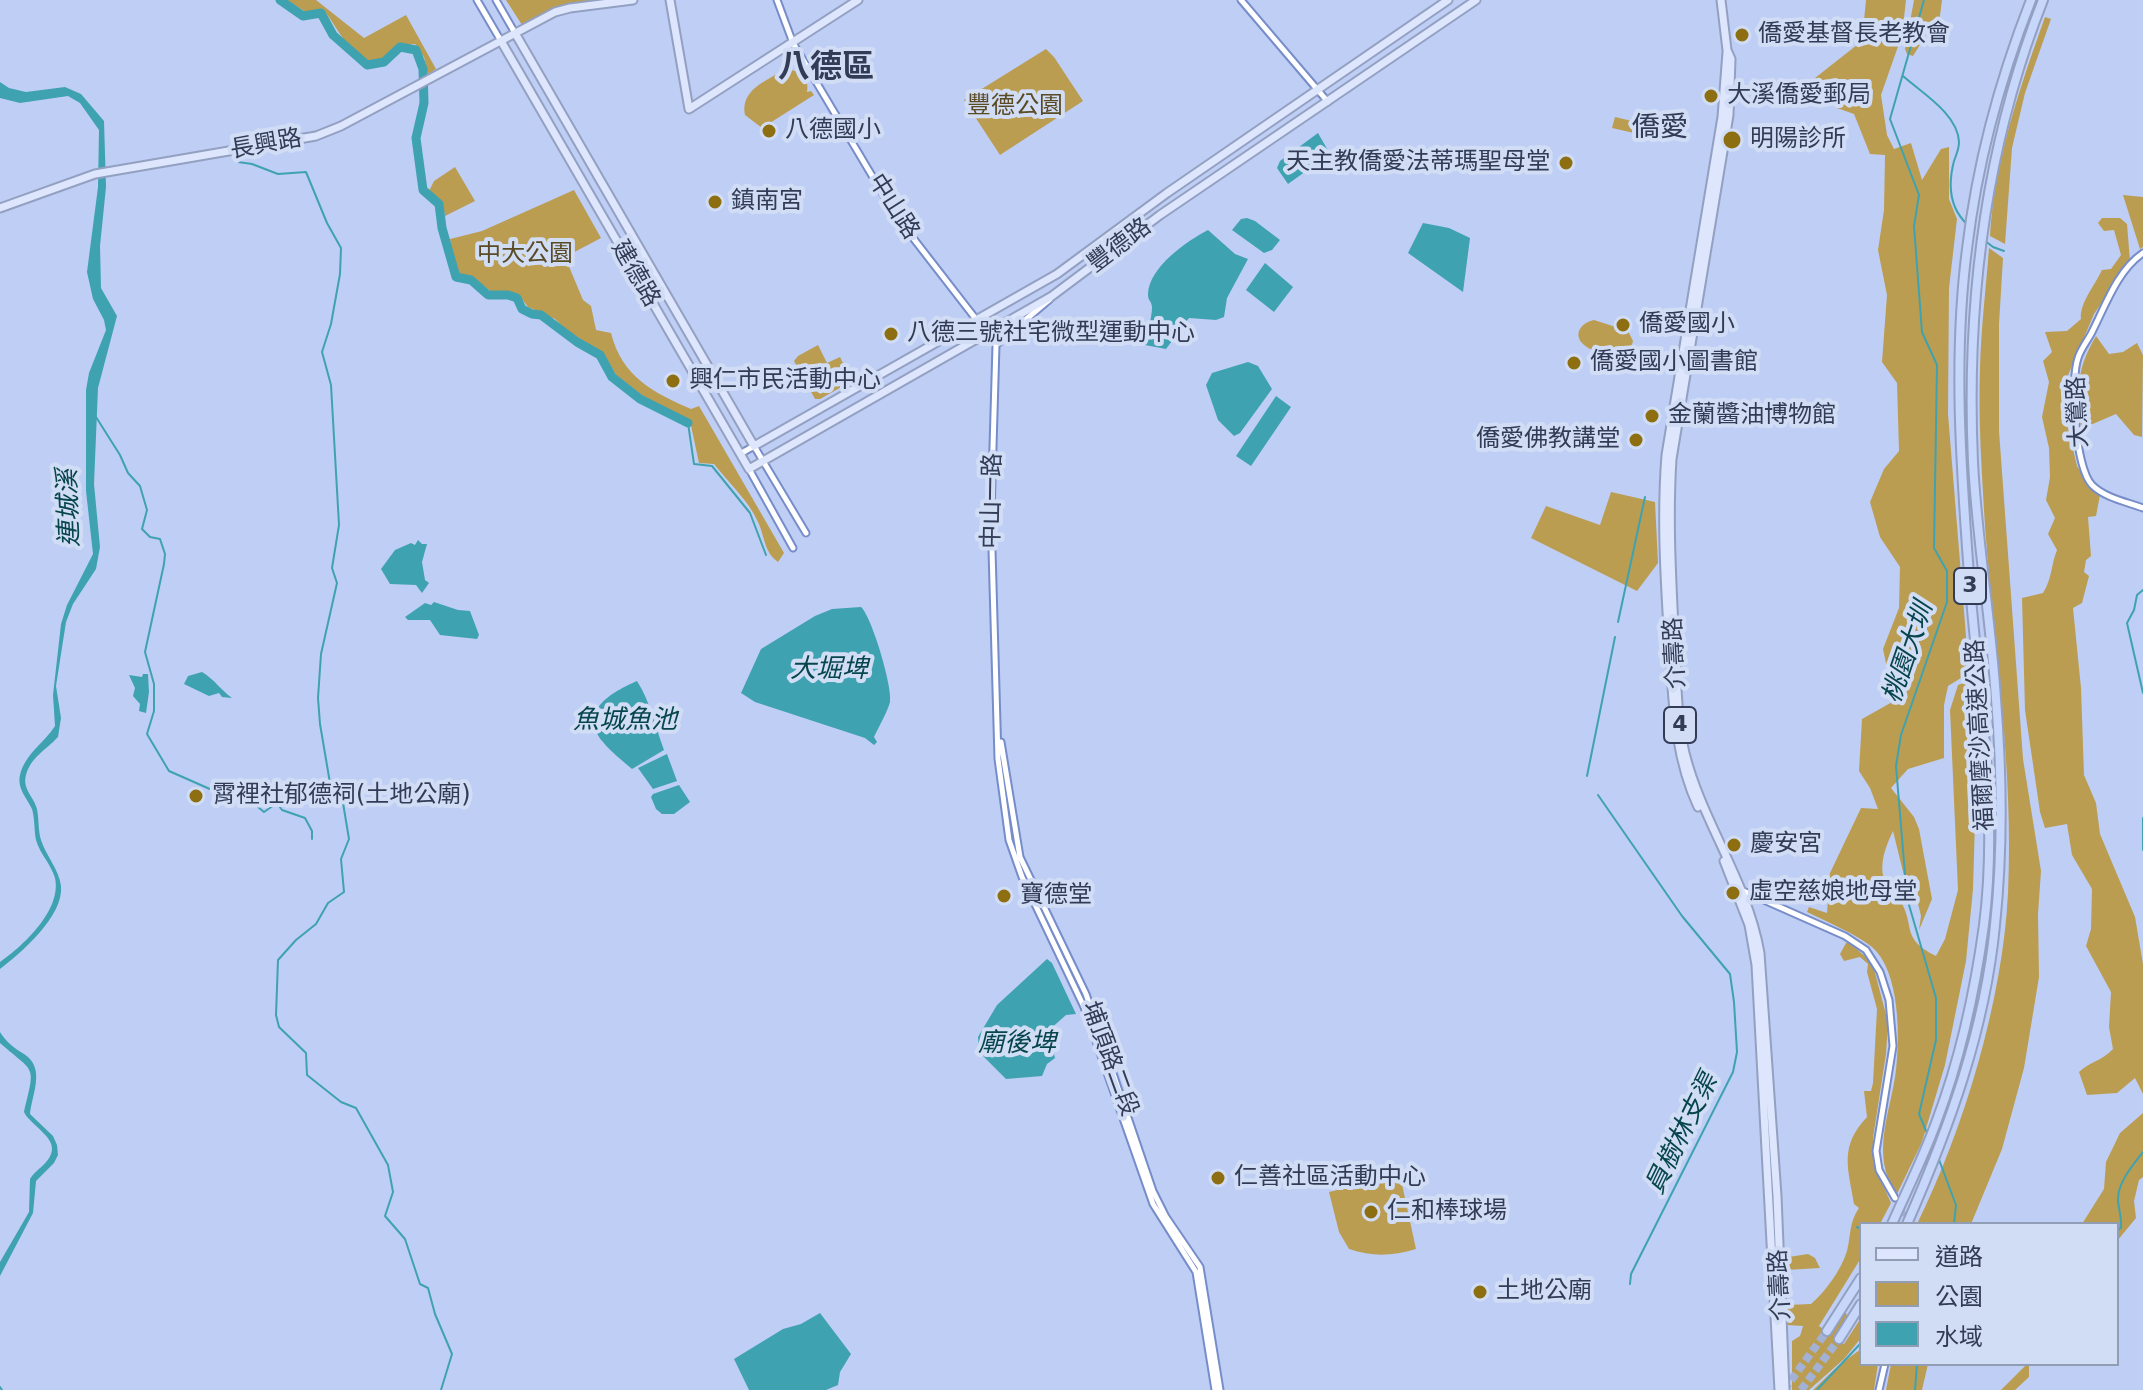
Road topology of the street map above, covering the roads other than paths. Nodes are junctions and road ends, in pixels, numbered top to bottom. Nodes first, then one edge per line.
1 (477, 0) edge
2 (496, 0) edge
3 (633, 0) edge
4 (670, 0) edge
5 (777, 0) edge
6 (858, 0) edge
7 (1241, 0) edge
8 (1448, 0) edge
9 (1476, 0) edge
10 (1721, 0) edge
11 (2031, 0) edge
12 (2043, 0) edge
13 (515, 33) junction
14 (501, 41) junction
15 (793, 43) junction
16 (1319, 89) junction
17 (1328, 102) junction
18 (0, 208) edge
19 (2143, 253) edge
20 (1052, 296) junction
21 (977, 321) junction
22 (988, 334) junction
23 (996, 345) junction
24 (754, 446) junction
25 (740, 454) junction
26 (763, 461) junction
27 (749, 469) junction
28 (2143, 508) edge
29 (806, 533) dead end
30 (793, 548) dead end
31 (997, 687) joint
32 (1740, 890) junction
33 (1895, 1198) tunnel mouth
34 (1893, 1222) edge
35 (1908, 1222) edge
36 (1859, 1281) edge
37 (1845, 1304) junction
38 (1858, 1308) edge
39 (1827, 1331) tunnel mouth
40 (1839, 1339) tunnel mouth
41 (1885, 1366) edge
42 (1218, 1390) edge
43 (1779, 1390) edge
44 (1785, 1390) edge
45 (1879, 1390) edge

1 - 14 street, 建德路
2 - 13 street, 建德路
3 - 13 main road
4 - 15 main road
5 - 15 street, 中山路
6 - 15 main road
7 - 16 street
8 - 16 main road, 豐德路
9 - 17 main road, 豐德路
10 - 32 main road, 介壽路 / 4
11 - 34 highway, 福爾摩沙高速公路 / 3
12 - 35 highway, 福爾摩沙高速公路 / 3
13 - 14 main road
13 - 24 main road, 建德路
14 - 18 main road, 長興路
14 - 25 main road, 建德路
15 - 21 street, 中山路
16 - 17 street
16 - 21 main road, 豐德路
17 - 20 main road, 豐德路
19 - 28 street, 大鶯路
20 - 22 main road, 豐德路
20 - 23 street
21 - 22 street
21 - 24 main road, 豐德路
22 - 23 street
22 - 26 main road, 豐德路
23 - 31 street, 中山一路
24 - 25 street, 豐德路
24 - 26 street, 建德路
25 - 27 main road, 建德路
26 - 27 main road, 豐德路
26 - 29 street, 建德路
27 - 30 street, 建德路
31 - 42 street, 埔頂路二段
32 - 33 street
32 - 43 main road, 介壽路 / 4
32 - 44 main road, 介壽路 / 4
36 - 37 highway
37 - 38 highway
37 - 39 highway
38 - 40 highway
41 - 45 street

